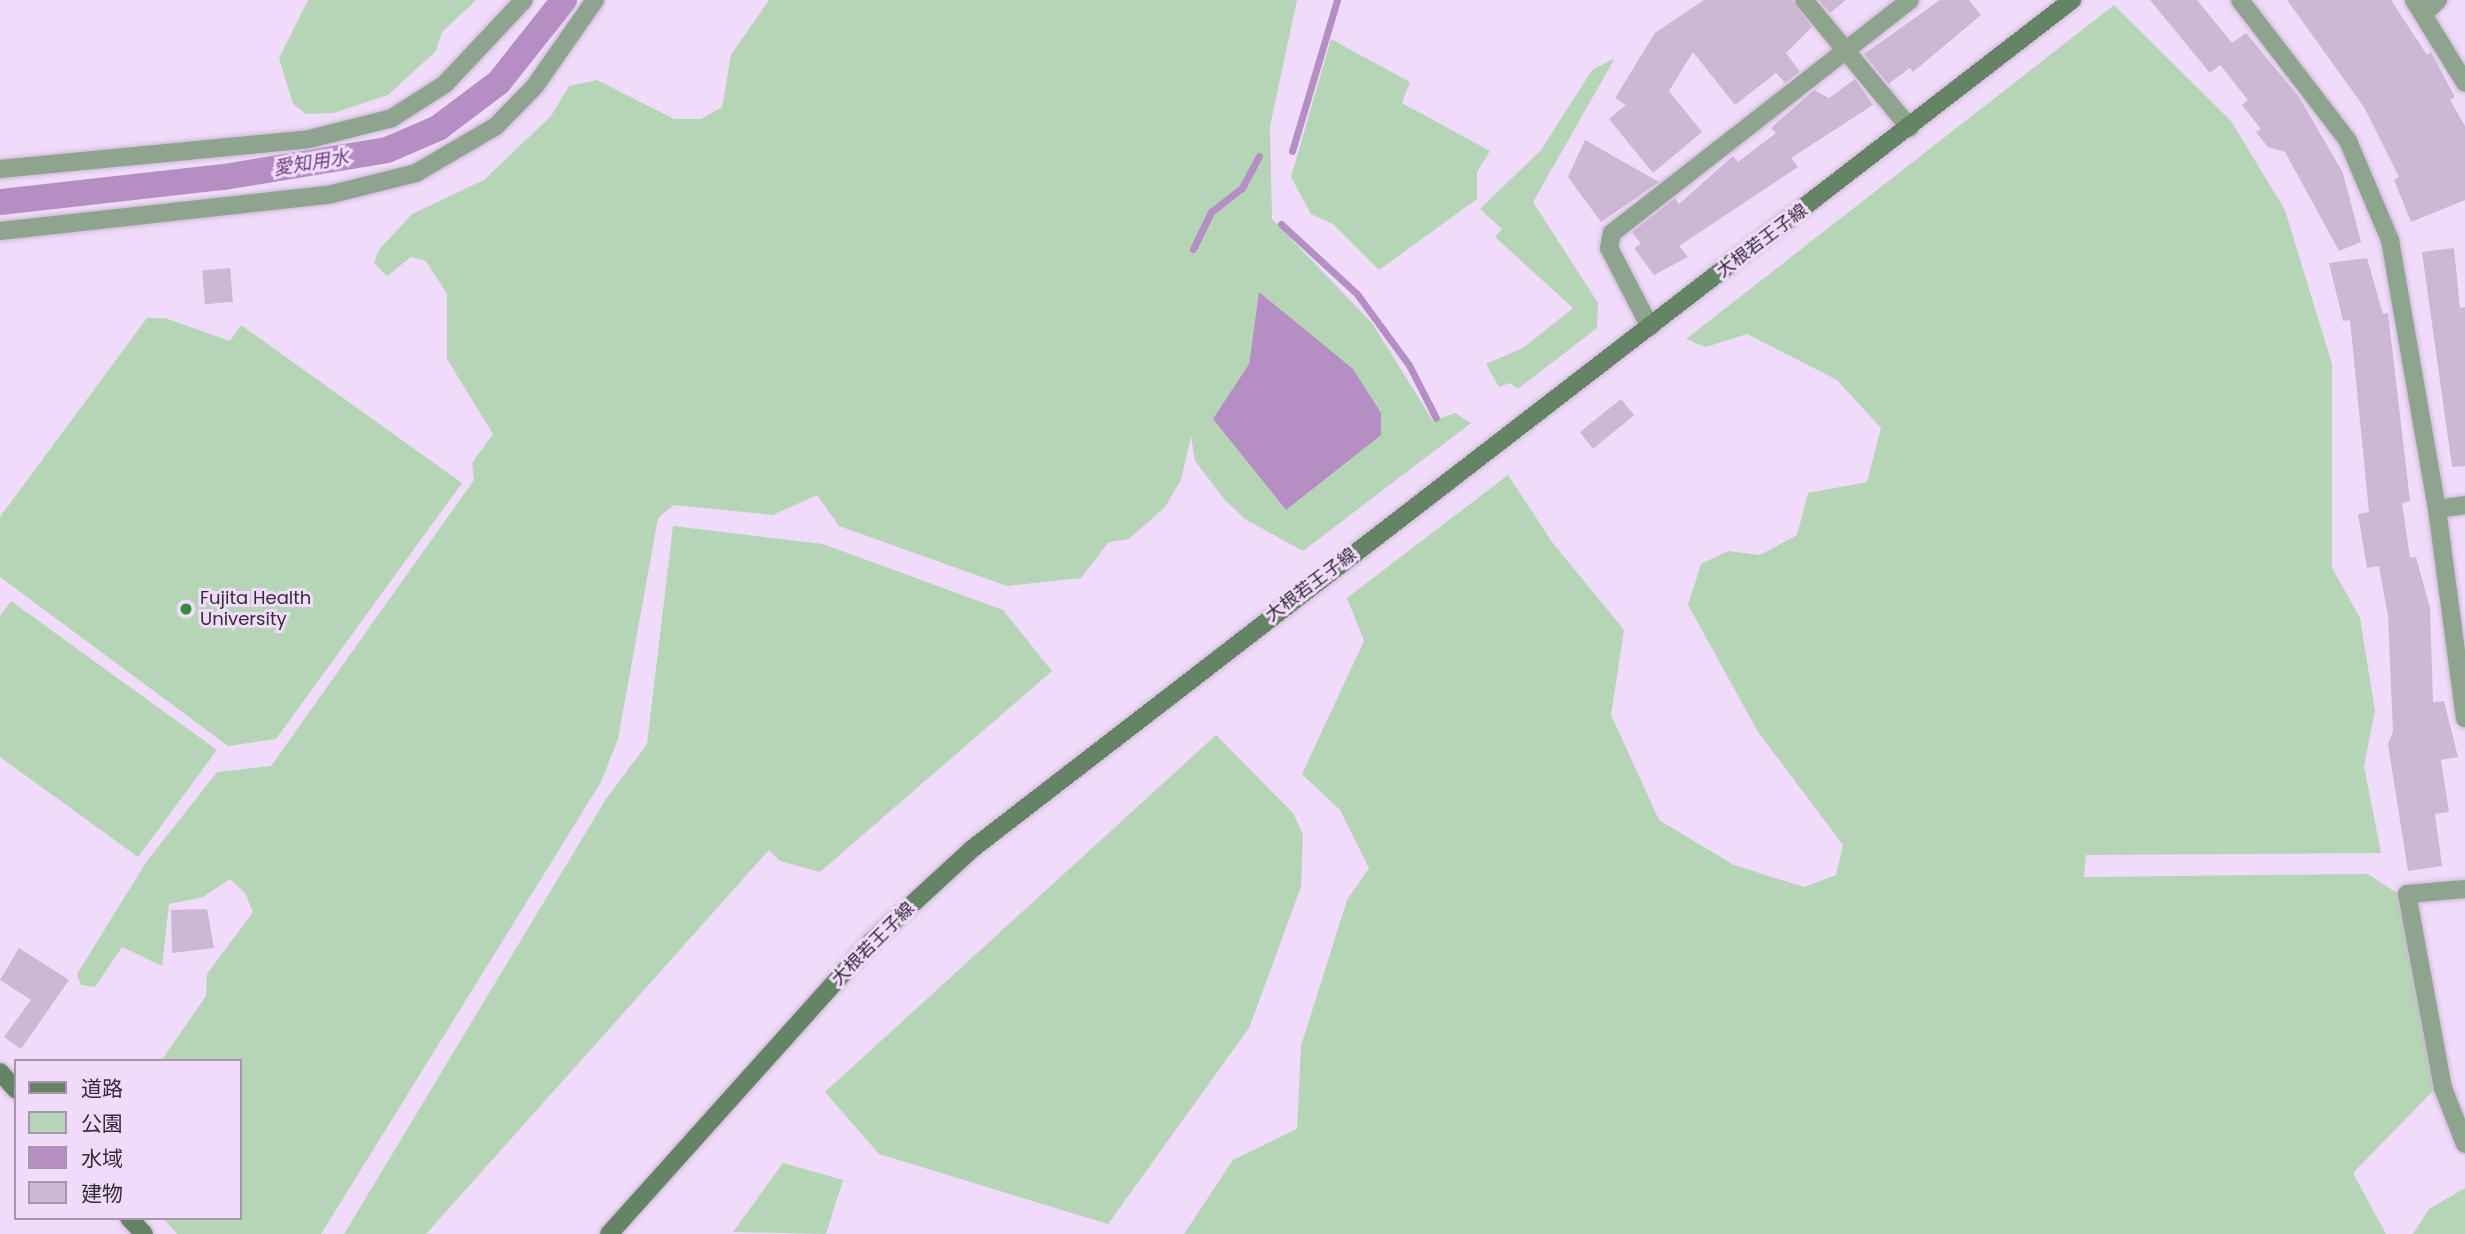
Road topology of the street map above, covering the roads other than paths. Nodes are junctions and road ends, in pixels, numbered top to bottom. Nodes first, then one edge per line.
1 (524, 0) edge
2 (1804, 0) edge
3 (1910, 0) edge
4 (2072, 0) edge
5 (2240, 0) edge
6 (2438, 0) edge
7 (593, 1) edge
8 (2419, 7) edge
9 (1846, 50) junction
10 (2465, 83) edge
11 (1910, 128) junction
12 (0, 169) edge
13 (0, 232) edge
14 (1650, 327) junction
15 (2465, 505) edge
16 (2437, 509) junction
17 (2465, 718) edge
18 (2465, 889) edge
19 (0, 1072) edge
20 (14, 1088) edge
21 (2465, 1144) edge
22 (132, 1220) edge
23 (144, 1234) edge
24 (609, 1234) edge

1 - 12 street
2 - 9 street
3 - 9 street
4 - 11 street, 大根若王子線
5 - 16 street
6 - 8 street
7 - 13 street
8 - 10 street
9 - 11 street
9 - 14 street
11 - 14 street, 大根若王子線
14 - 24 street, 大根若王子線
15 - 16 street
16 - 17 street
18 - 21 street
19 - 20 street
22 - 23 street

